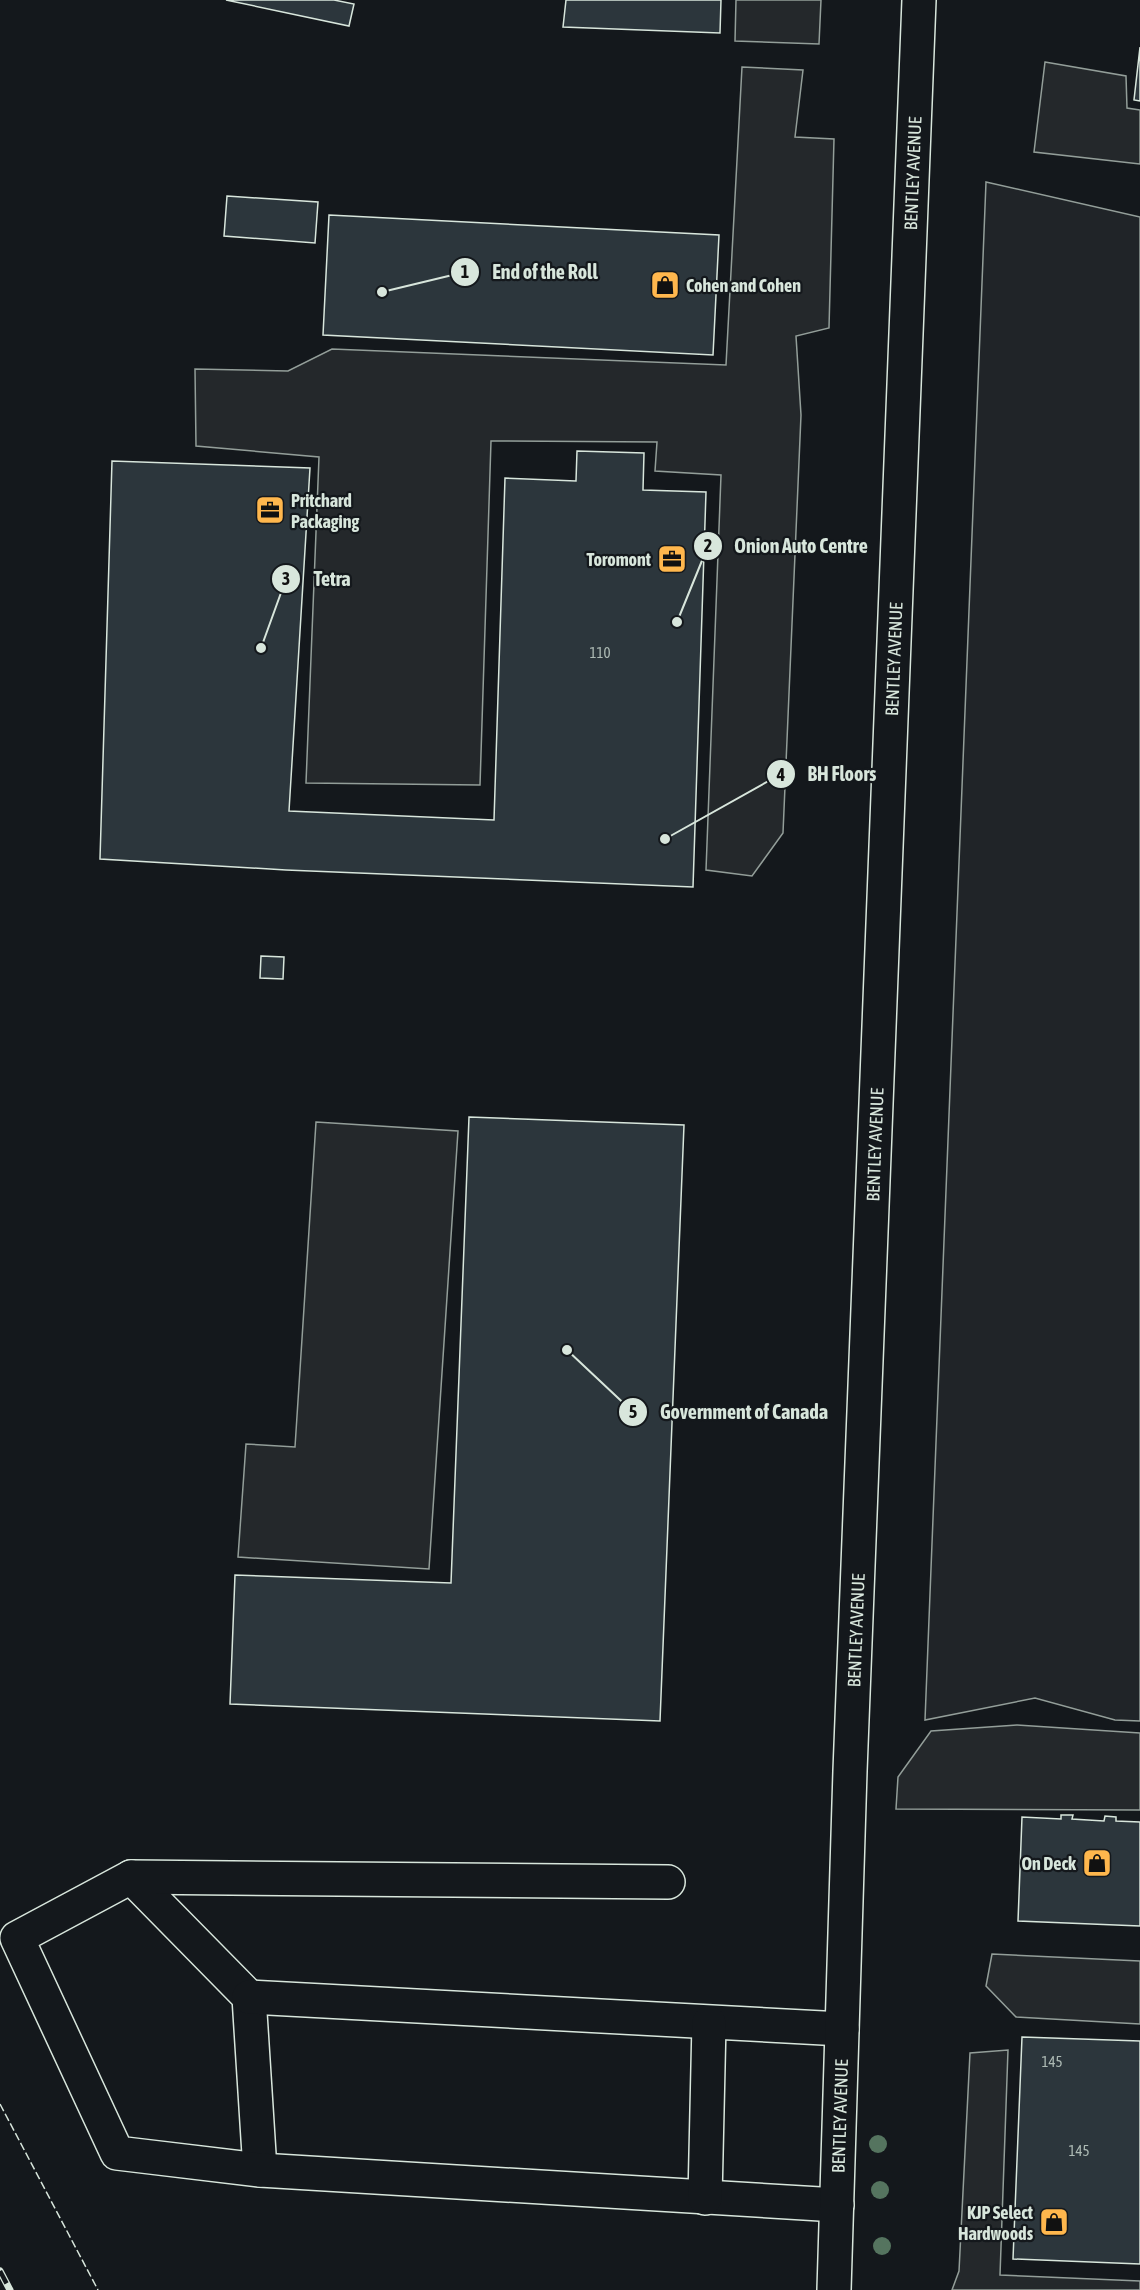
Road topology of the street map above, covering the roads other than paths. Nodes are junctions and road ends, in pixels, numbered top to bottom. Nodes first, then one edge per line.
1 (919, 0) edge
2 (131, 1877) junction
3 (668, 1882) dead end
4 (249, 1997) junction
5 (709, 2022) junction
6 (842, 2029) junction
7 (260, 2170) junction
8 (705, 2198) junction
9 (837, 2205) junction
10 (834, 2290) edge

1 - 6 street, BENTLEY AVENUE
2 - 3 street
2 - 4 street
2 - 7 street
4 - 5 street
4 - 7 street
5 - 6 street
5 - 8 street
6 - 9 street, BENTLEY AVENUE
7 - 8 street
8 - 9 street
9 - 10 street, BENTLEY AVENUE

